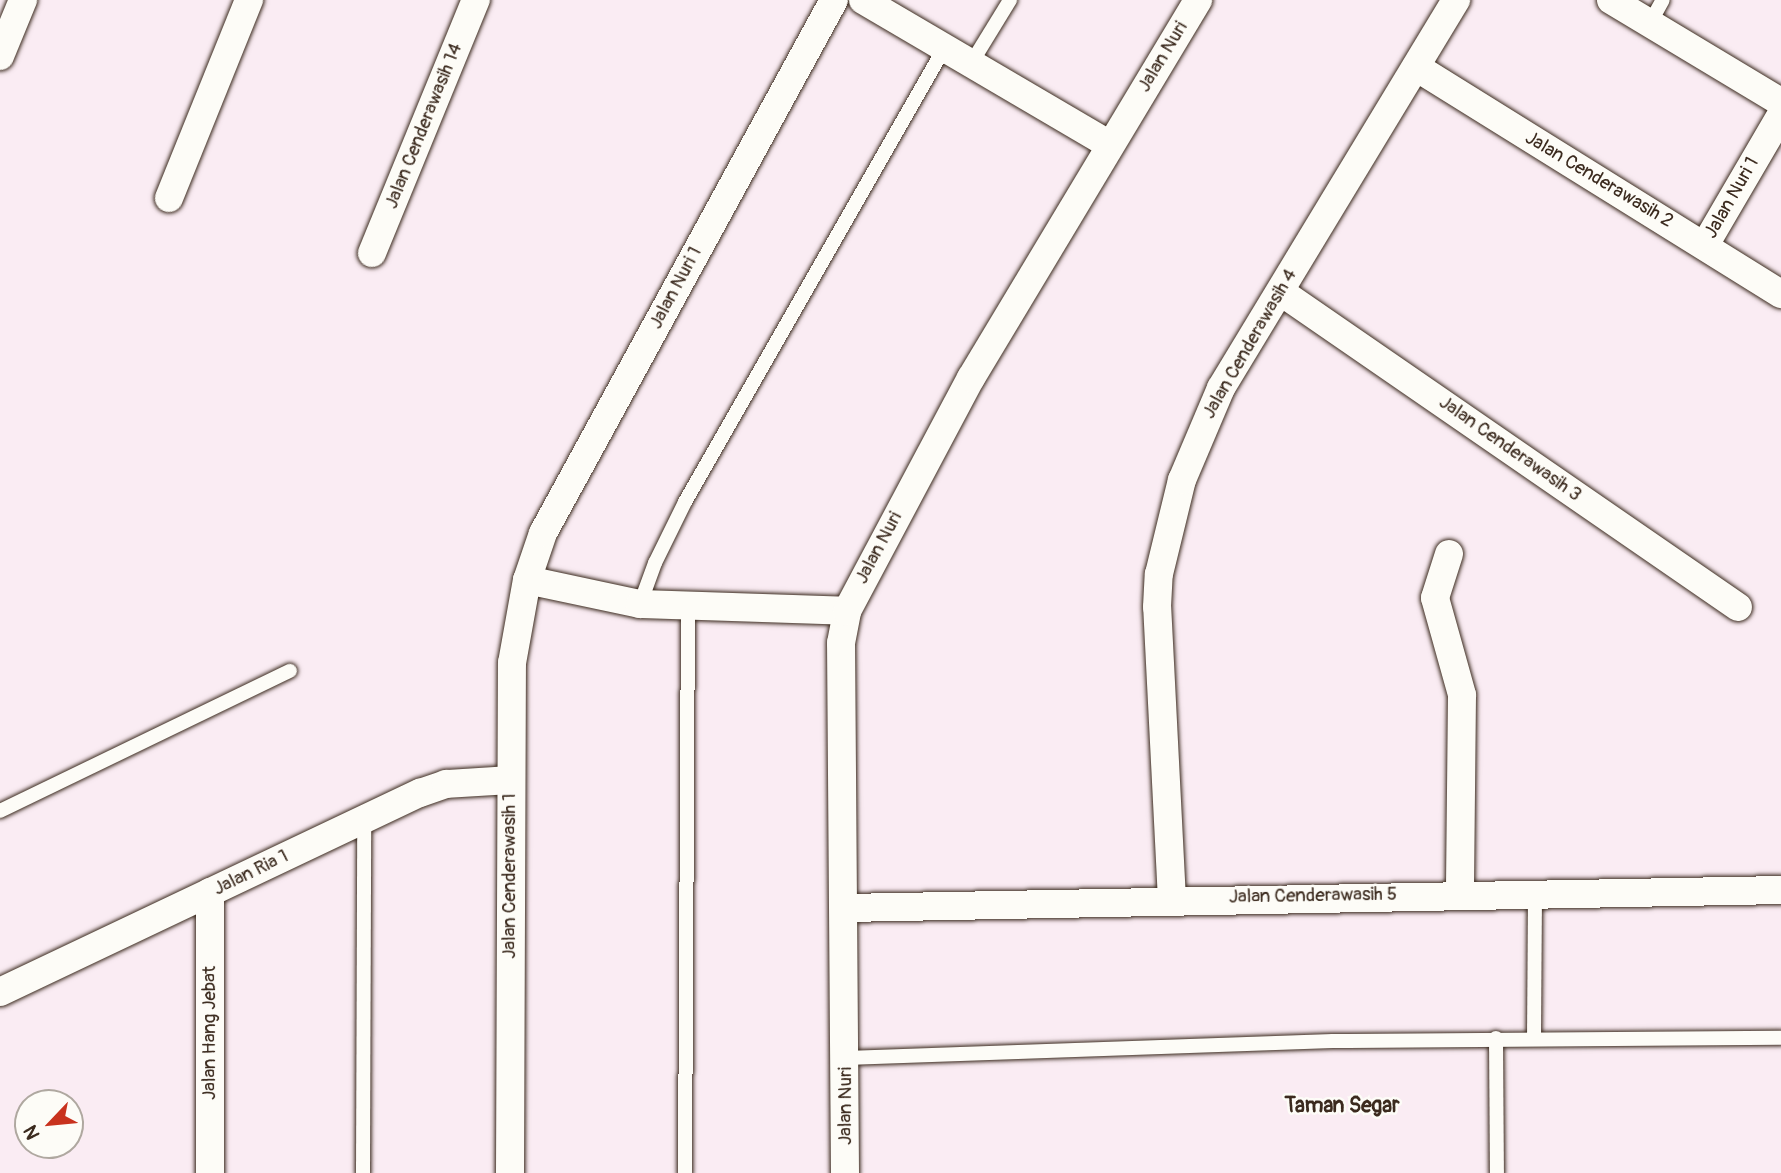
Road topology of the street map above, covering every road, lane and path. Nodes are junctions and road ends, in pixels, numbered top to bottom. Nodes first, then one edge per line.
1 (23, 0) edge
2 (249, 0) edge
3 (476, 0) edge
4 (834, 0) edge
5 (863, 0) edge
6 (1010, 0) edge
7 (1198, 0) edge
8 (1456, 0) edge
9 (1611, 0) edge
10 (1657, 12) edge
11 (945, 47) junction
12 (0, 56) edge
13 (972, 62) junction
14 (1416, 67) junction
15 (1781, 102) edge
16 (1781, 115) edge
17 (1110, 145) junction
18 (169, 198) dead end
19 (1705, 245) junction
20 (372, 253) dead end
21 (1281, 292) junction
22 (1781, 294) edge
23 (1449, 554) dead end
24 (527, 580) junction
25 (640, 604) junction
26 (1738, 607) dead end
27 (688, 609) junction
28 (847, 611) junction
29 (290, 671) dead end
30 (509, 780) junction
31 (0, 811) edge
32 (364, 819) junction
33 (1781, 890) edge
34 (210, 892) junction
35 (1535, 892) junction
36 (1460, 893) junction
37 (1172, 900) junction
38 (845, 908) junction
39 (0, 992) edge
40 (1496, 1038) junction
41 (1534, 1038) junction
42 (1781, 1038) edge
43 (846, 1058) junction
44 (210, 1173) edge
45 (363, 1173) edge
46 (510, 1173) edge
47 (685, 1173) edge
48 (845, 1173) edge
49 (1497, 1173) edge

1 - 12 street
2 - 18 street
3 - 20 street, Jalan Cenderawasih 14
4 - 24 street, Jalan Nuri 1
5 - 11 street
6 - 13 lane
7 - 17 street, Jalan Nuri
8 - 14 street, Jalan Cenderawasih 4
9 - 10 street
10 - 15 street
11 - 13 street
11 - 25 lane
13 - 17 street
14 - 19 street, Jalan Cenderawasih 2
14 - 21 street, Jalan Cenderawasih 4
16 - 19 street, Jalan Nuri 1
17 - 28 street, Jalan Nuri
19 - 22 street, Jalan Cenderawasih 2
21 - 26 street, Jalan Cenderawasih 3
21 - 37 street, Jalan Cenderawasih 4
23 - 36 street
24 - 25 street
24 - 30 street, Jalan Cenderawasih 1
25 - 27 street
27 - 28 street
27 - 47 lane
28 - 38 street, Jalan Nuri
29 - 31 lane
30 - 32 street, Jalan Ria 1
30 - 46 street, Jalan Cenderawasih 1
32 - 34 street, Jalan Ria 1
32 - 45 lane
33 - 35 street, Jalan Cenderawasih 5
34 - 39 street, Jalan Ria 1
34 - 44 street, Jalan Hang Jebat
35 - 36 street, Jalan Cenderawasih 5
35 - 41 lane
36 - 37 street, Jalan Cenderawasih 5
37 - 38 street, Jalan Cenderawasih 5
38 - 43 street, Jalan Nuri
40 - 41 lane
40 - 43 lane
40 - 49 lane
41 - 42 lane
43 - 48 street, Jalan Nuri

